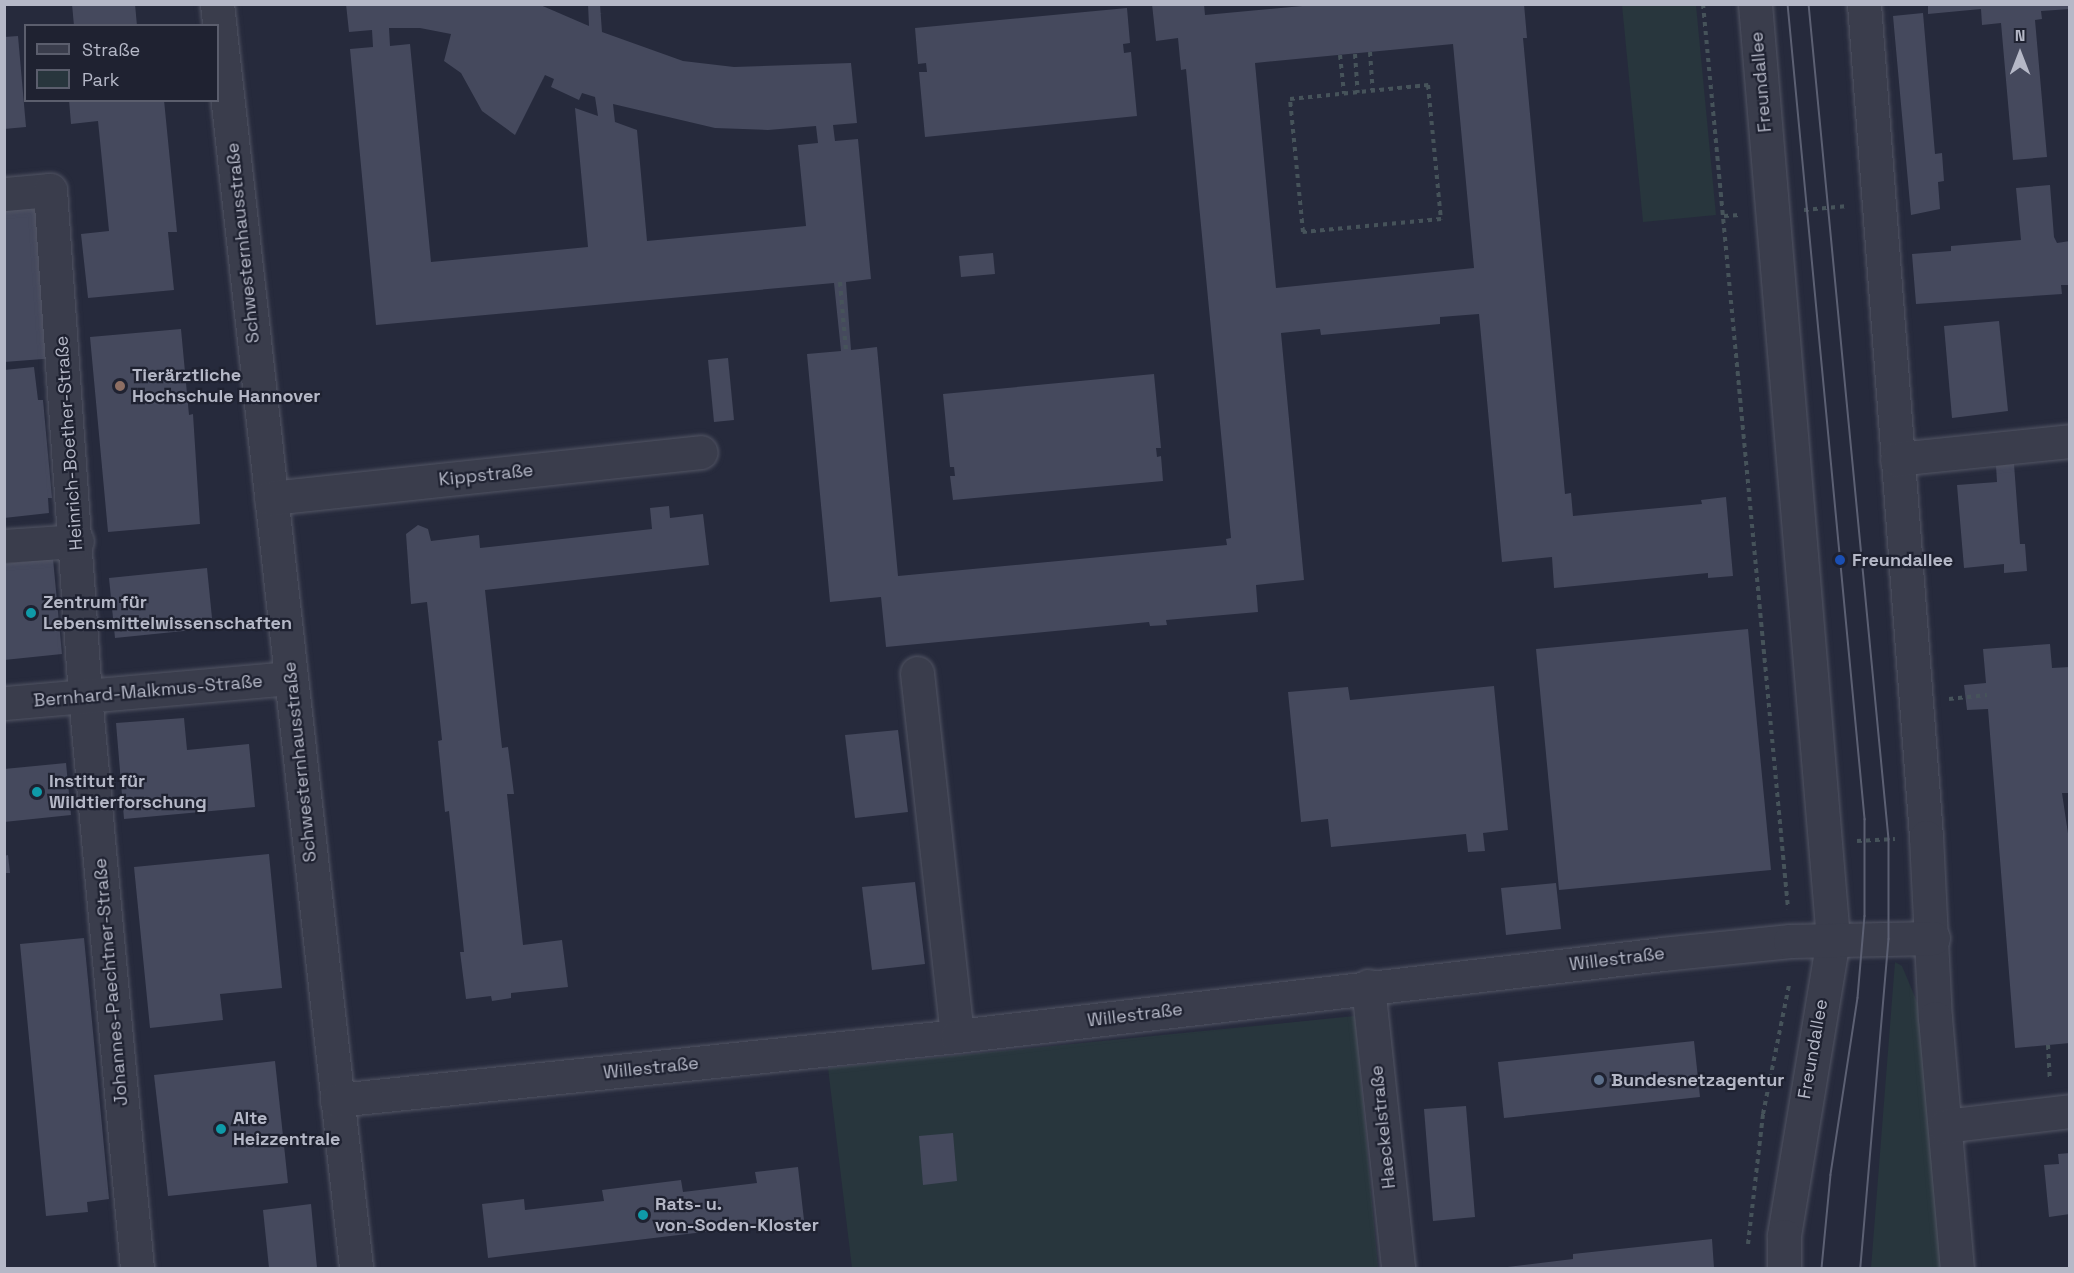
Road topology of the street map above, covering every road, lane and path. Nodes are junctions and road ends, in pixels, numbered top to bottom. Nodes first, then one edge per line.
1 (217, 4) edge
2 (1703, 4) edge
3 (1755, 4) edge
4 (1864, 4) edge
5 (1370, 52) dead end
6 (1355, 54) dead end
7 (1340, 55) dead end
8 (1373, 91) junction
9 (1358, 93) junction
10 (1344, 94) junction
11 (4, 194) edge
12 (1878, 203) junction
13 (1773, 213) junction
14 (1724, 216) junction
15 (840, 282) dead end
16 (846, 350) dead end
17 (2070, 441) edge
18 (701, 452) dead end
19 (1897, 459) junction
20 (271, 498) junction
21 (77, 541) junction
22 (4, 546) edge
23 (917, 673) dead end
24 (291, 678) junction
25 (85, 696) junction
26 (1987, 696) dead end
27 (1939, 699) dead end
28 (4, 703) edge
29 (1933, 938) junction
30 (1833, 939) junction
31 (1790, 941) junction
32 (1368, 986) junction
33 (957, 1036) junction
34 (337, 1100) junction
35 (2070, 1111) edge
36 (1945, 1126) junction
37 (1748, 1257) dead end
38 (137, 1269) edge
39 (356, 1269) edge
40 (1398, 1269) edge
41 (1784, 1269) edge
42 (1957, 1269) edge

1 - 20 street, Schwesternhausstraße
2 - 14 path
3 - 13 street, Freundallee
4 - 12 street
5 - 8 path
6 - 9 path
7 - 10 path
8 - 9 path
8 - 10 path
9 - 10 path
11 - 21 street, Heinrich-Boether-Straße
12 - 13 path
12 - 19 street
13 - 14 path
13 - 30 street, Freundallee
14 - 31 path
15 - 16 path
17 - 19 street
18 - 20 street, Kippstraße
19 - 29 street
20 - 24 street, Schwesternhausstraße
21 - 22 street
21 - 25 street, Heinrich-Boether-Straße
23 - 33 street
24 - 25 street, Bernhard-Malkmus-Straße
24 - 34 street, Schwesternhausstraße
25 - 28 street, Bernhard-Malkmus-Straße
25 - 38 street, Johannes-Paechtner-Straße
26 - 27 path
29 - 30 street, Willestraße
29 - 36 street
30 - 31 street, Willestraße
30 - 41 street, Freundallee
31 - 32 street, Willestraße
31 - 37 path
32 - 33 street, Willestraße
32 - 40 street, Haeckelstraße
33 - 34 street, Willestraße
34 - 39 street, Schwesternhausstraße
35 - 36 street
36 - 42 street

